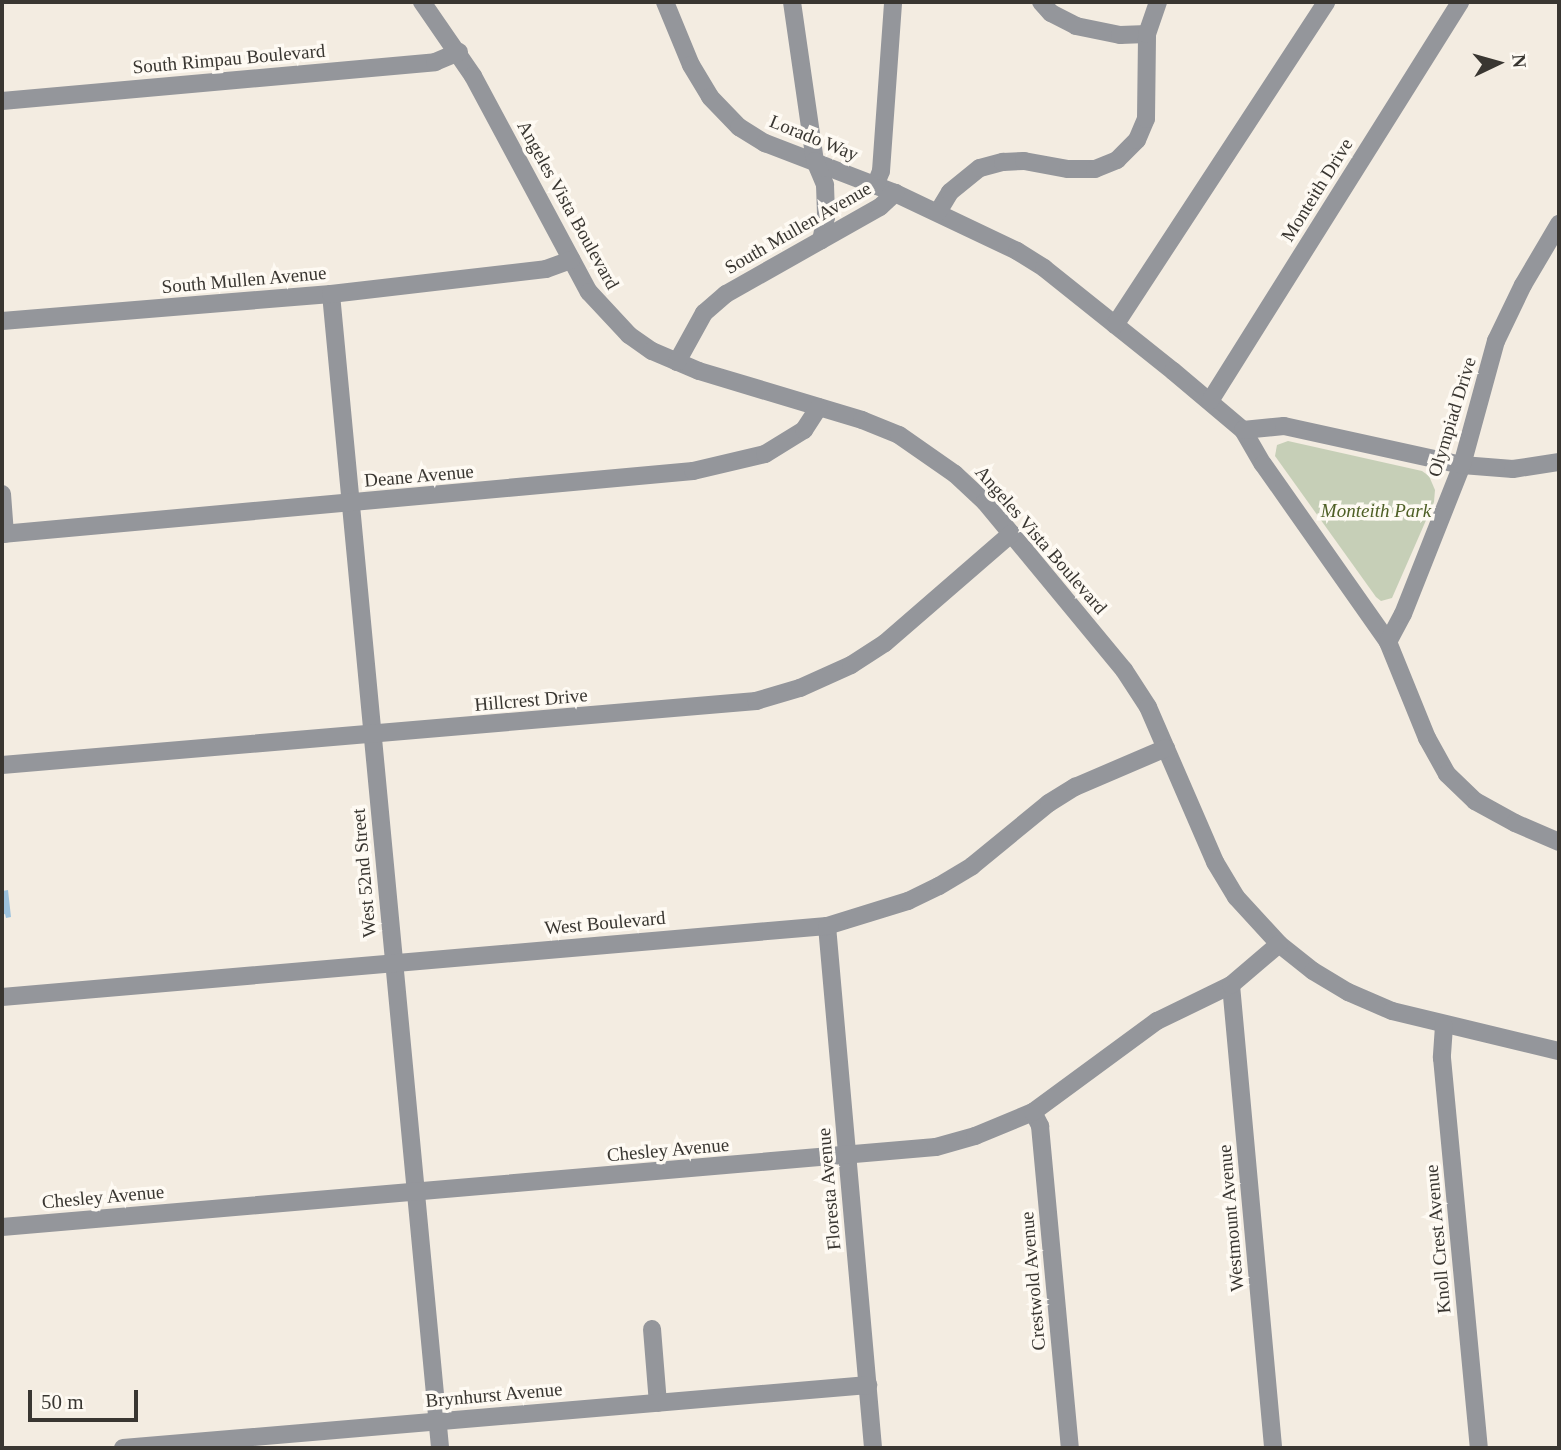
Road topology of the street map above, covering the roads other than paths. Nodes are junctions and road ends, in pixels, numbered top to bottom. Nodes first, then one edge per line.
1 (422, 2) edge
2 (666, 2) edge
3 (792, 2) edge
4 (893, 2) edge
5 (1041, 2) edge
6 (1158, 2) edge
7 (1325, 2) edge
8 (1460, 2) edge
9 (1147, 34) junction
10 (459, 51) junction
11 (2, 101) edge
12 (816, 161) junction
13 (875, 186) junction
14 (895, 193) junction
15 (938, 212) junction
16 (1559, 224) edge
17 (821, 240) junction
18 (571, 260) junction
19 (331, 294) junction
20 (2, 321) edge
21 (1115, 325) junction
22 (677, 362) junction
23 (1210, 401) junction
24 (820, 407) junction
25 (1243, 430) junction
26 (1559, 462) edge
27 (1462, 465) junction
28 (2, 494) edge
29 (350, 503) junction
30 (4, 534) edge
31 (1012, 534) junction
32 (1388, 642) junction
33 (372, 735) junction
34 (1166, 748) junction
35 (2, 765) edge
36 (1559, 842) edge
37 (827, 926) junction
38 (1279, 944) junction
39 (394, 962) junction
40 (1231, 985) junction
41 (2, 997) edge
42 (1444, 1026) junction
43 (1559, 1051) edge
44 (1033, 1112) junction
45 (848, 1156) junction
46 (415, 1191) junction
47 (2, 1227) edge
48 (652, 1329) dead end
49 (868, 1385) junction
50 (658, 1403) junction
51 (437, 1421) junction
52 (123, 1448) edge
53 (440, 1448) edge
54 (873, 1448) edge
55 (1070, 1448) edge
56 (1273, 1448) edge
57 (1479, 1448) edge

1 - 10 street, Angeles Vista Boulevard
2 - 12 street, Lorado Way
3 - 12 street
4 - 13 street
5 - 9 street
6 - 9 street
7 - 21 street
8 - 23 street, Monteith Drive
9 - 15 street
10 - 11 street, South Rimpau Boulevard
10 - 18 street, Angeles Vista Boulevard
12 - 13 street, Lorado Way
12 - 17 street
13 - 14 street, Lorado Way
14 - 15 street, South Mullen Avenue
14 - 17 street, South Mullen Avenue
15 - 21 street, South Mullen Avenue
16 - 27 street, Olympiad Drive
17 - 22 street, South Mullen Avenue
18 - 19 street, South Mullen Avenue
18 - 22 street, Angeles Vista Boulevard
19 - 20 street, South Mullen Avenue
19 - 29 street, West 52nd Street
21 - 23 street, South Mullen Avenue
22 - 24 street, Angeles Vista Boulevard
23 - 25 street, South Mullen Avenue
24 - 29 street, Deane Avenue
24 - 31 street, Angeles Vista Boulevard
25 - 27 street
25 - 32 street, South Mullen Avenue
26 - 27 street
27 - 32 street, Olympiad Drive
28 - 30 street
29 - 30 street, Deane Avenue
29 - 33 street, West 52nd Street
31 - 33 street, Hillcrest Drive
31 - 34 street, Angeles Vista Boulevard
32 - 36 street
33 - 35 street, Hillcrest Drive
33 - 39 street, West 52nd Street
34 - 37 street, West Boulevard
34 - 38 street, Angeles Vista Boulevard
37 - 39 street, West Boulevard
37 - 45 street, Floresta Avenue
38 - 40 street, Chesley Avenue
38 - 42 street, Angeles Vista Boulevard
39 - 41 street, West Boulevard
39 - 46 street, West 52nd Street
40 - 44 street, Chesley Avenue
40 - 56 street, Westmount Avenue
42 - 43 street, Angeles Vista Boulevard
42 - 57 street, Knoll Crest Avenue
44 - 45 street, Chesley Avenue
44 - 55 street, Crestwold Avenue
45 - 46 street, Chesley Avenue
45 - 49 street, Floresta Avenue
46 - 47 street, Chesley Avenue
46 - 51 street, West 52nd Street
48 - 50 street
49 - 50 street, Brynhurst Avenue
49 - 54 street, Floresta Avenue
50 - 51 street, Brynhurst Avenue
51 - 52 street, Brynhurst Avenue
51 - 53 street, West 52nd Street

